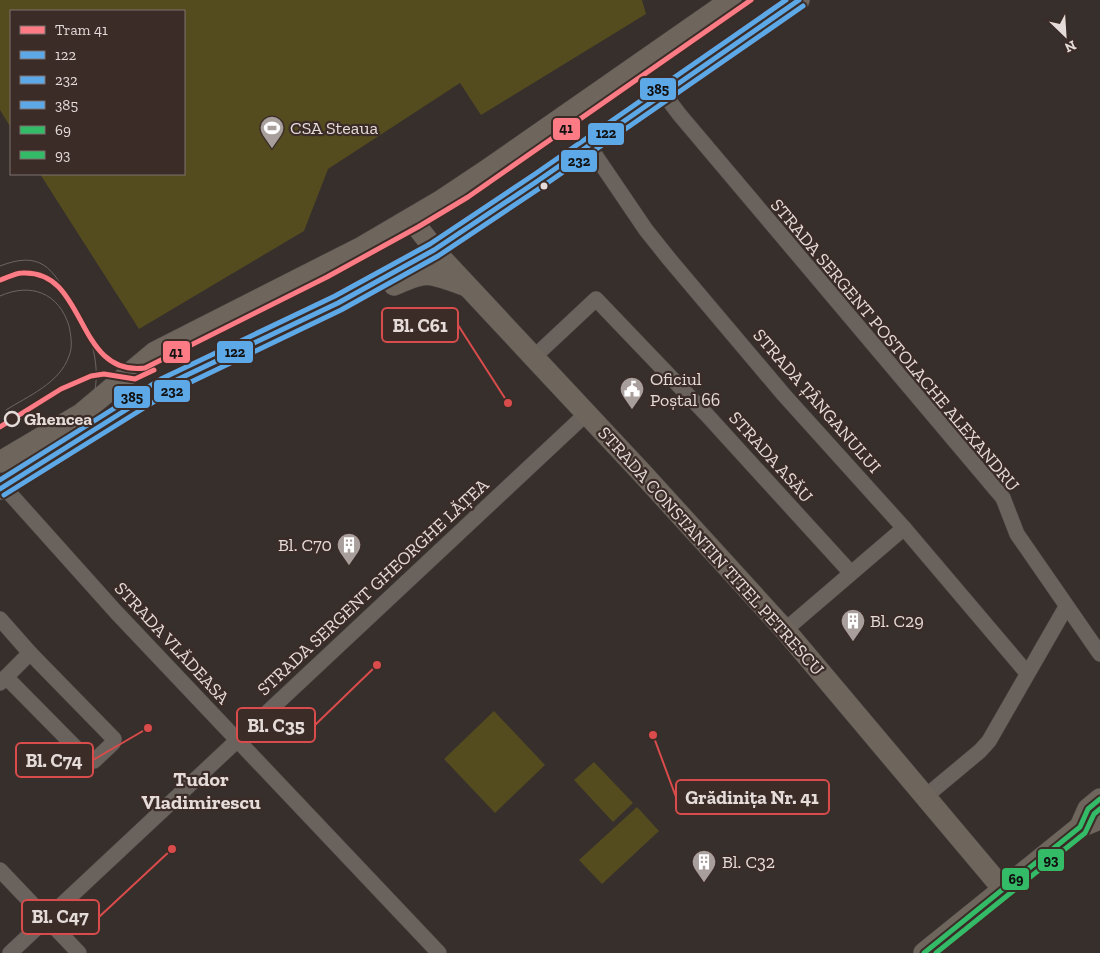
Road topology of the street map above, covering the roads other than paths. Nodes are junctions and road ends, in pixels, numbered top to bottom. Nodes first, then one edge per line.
1 (731, 0) edge
2 (799, 0) edge
3 (664, 94) junction
4 (589, 146) junction
5 (411, 219) junction
6 (434, 250) junction
7 (467, 286) junction
8 (297, 322) junction
9 (534, 357) junction
10 (586, 414) junction
11 (0, 462) edge
12 (2, 488) edge
13 (904, 528) junction
14 (851, 573) junction
15 (1066, 607) junction
16 (0, 619) edge
17 (784, 630) junction
18 (30, 653) junction
19 (1100, 654) edge
20 (1027, 673) junction
21 (3, 680) edge
22 (237, 740) junction
23 (926, 796) junction
24 (1100, 799) edge
25 (1100, 819) edge
26 (1080, 827) junction
27 (0, 870) edge
28 (1002, 889) junction
29 (47, 919) junction
30 (926, 952) edge
31 (10, 953) edge
32 (79, 953) edge
33 (439, 953) edge

1 - 5 main road
2 - 3 main road
3 - 4 main road
3 - 15 street, STRADA SERGENT POSTOLACHE ALEXANDRU
4 - 6 main road
4 - 13 street, STRADA ȚÂNGANULUI
5 - 6 main road, STRADA CONSTANTIN TITEL PETRESCU
5 - 11 main road
6 - 7 main road, STRADA CONSTANTIN TITEL PETRESCU
6 - 8 main road
7 - 8 main road
7 - 9 main road, STRADA CONSTANTIN TITEL PETRESCU
8 - 12 main road
9 - 10 main road, STRADA CONSTANTIN TITEL PETRESCU
9 - 14 street, STRADA ASĂU
10 - 17 main road, STRADA CONSTANTIN TITEL PETRESCU
10 - 22 street, STRADA SERGENT GHEORGHE LĂȚEA
12 - 22 street, STRADA VLĂDEASA
13 - 14 street
13 - 20 street, STRADA ȚÂNGANULUI
14 - 17 street
15 - 19 street, STRADA SERGENT POSTOLACHE ALEXANDRU
15 - 20 street
16 - 18 street
17 - 23 main road, STRADA CONSTANTIN TITEL PETRESCU
18 - 21 street
18 - 21 street
20 - 23 street
22 - 29 street, STRADA SERGENT GHEORGHE LĂȚEA
22 - 33 street, STRADA VLĂDEASA
23 - 28 main road, STRADA CONSTANTIN TITEL PETRESCU
24 - 26 main road
25 - 26 main road
26 - 28 main road
27 - 29 street
28 - 30 main road
29 - 31 street, STRADA SERGENT GHEORGHE LĂȚEA
29 - 32 street

